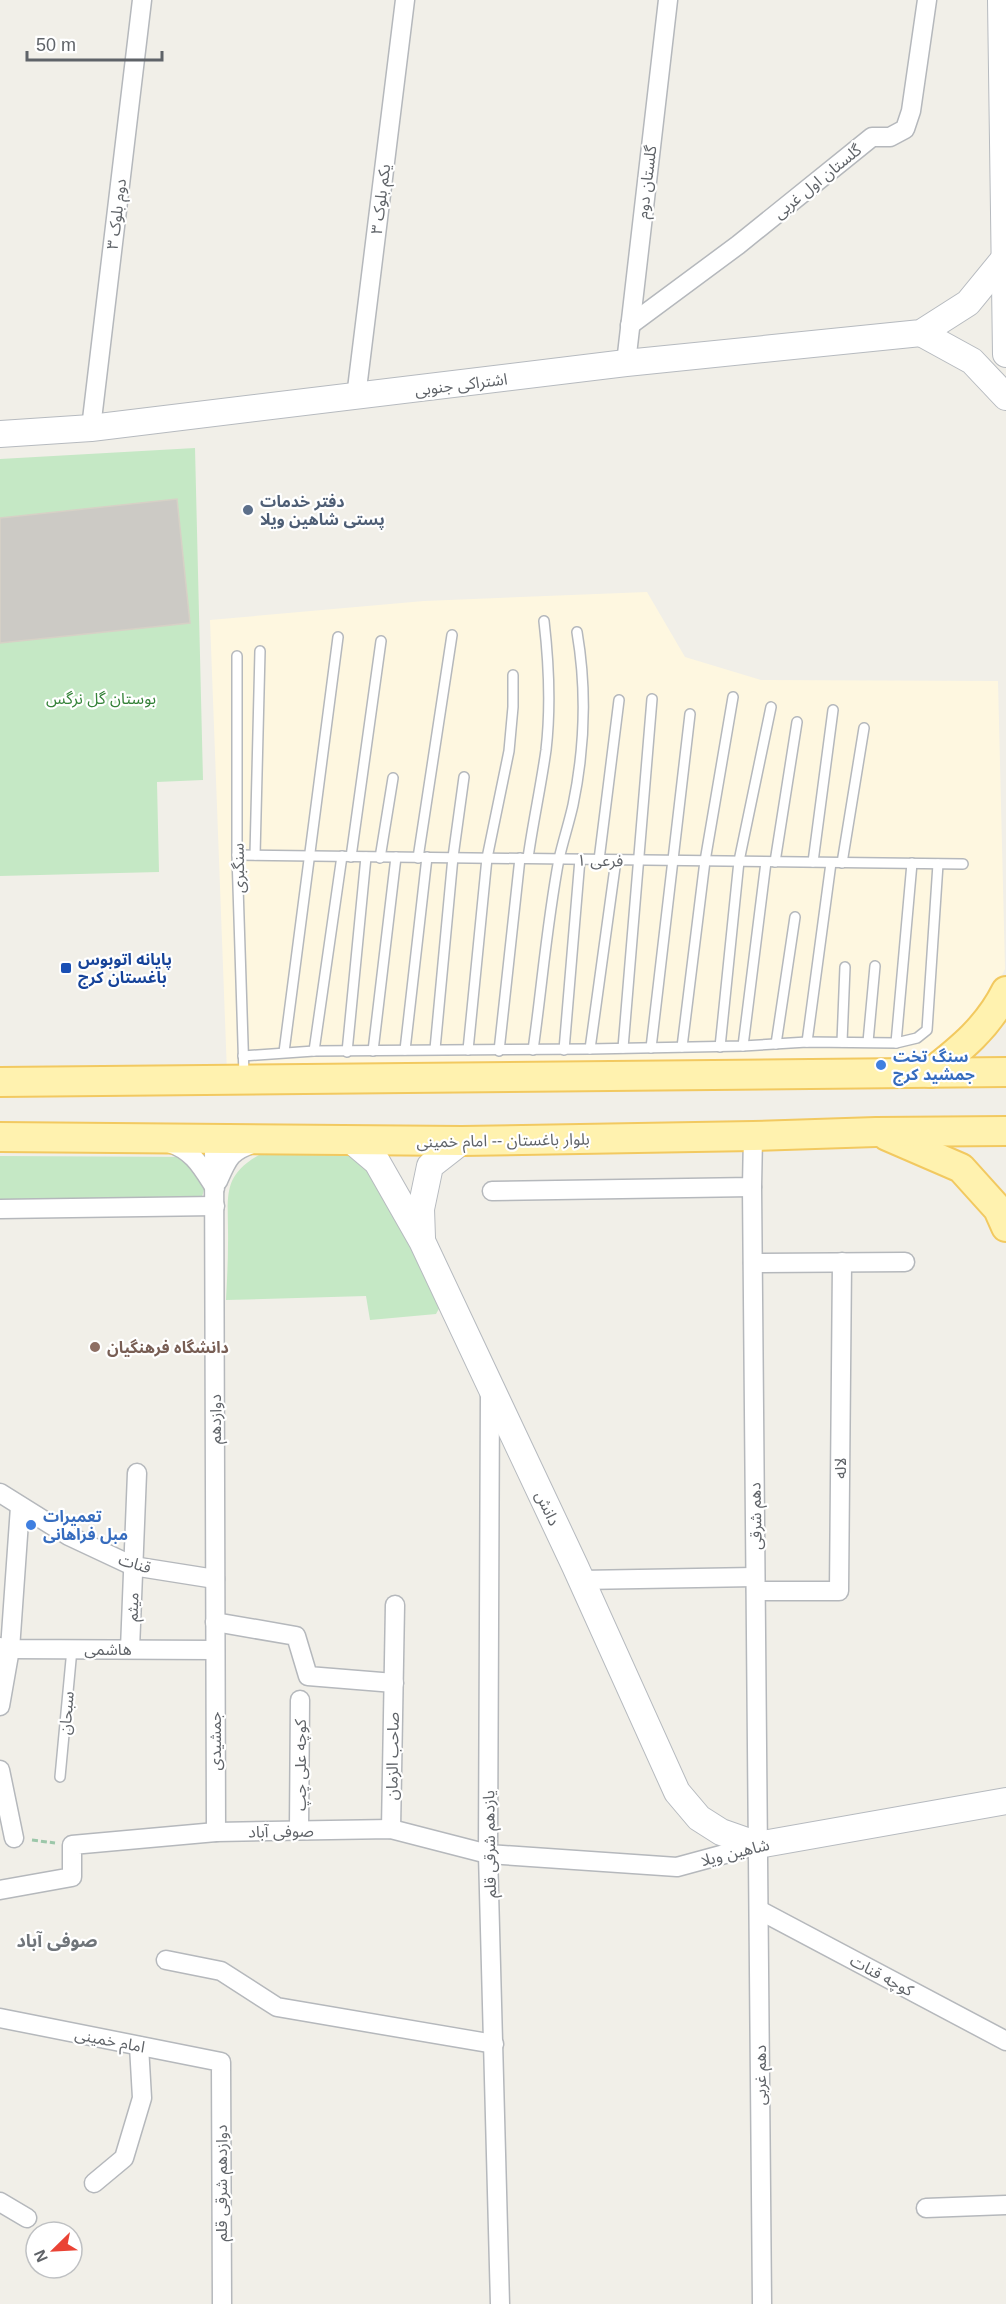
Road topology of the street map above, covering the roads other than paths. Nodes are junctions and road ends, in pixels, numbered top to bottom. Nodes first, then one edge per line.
1 (142, 0) edge
2 (405, 0) edge
3 (668, 0) edge
4 (927, 0) edge
5 (1001, 0) edge
6 (1004, 30) edge
7 (1004, 259) junction
8 (630, 325) junction
9 (921, 333) junction
10 (1006, 354) edge
11 (626, 363) junction
12 (1006, 397) edge
13 (356, 398) junction
14 (91, 428) junction
15 (0, 434) edge
16 (544, 621) dead end
17 (577, 632) dead end
18 (452, 635) dead end
19 (338, 637) dead end
20 (381, 641) dead end
21 (260, 651) dead end
22 (237, 656) dead end
23 (513, 675) dead end
24 (733, 697) dead end
25 (652, 699) dead end
26 (619, 700) dead end
27 (771, 707) dead end
28 (833, 710) dead end
29 (690, 714) dead end
30 (797, 722) dead end
31 (864, 728) dead end
32 (464, 777) dead end
33 (393, 778) dead end
34 (237, 855) junction
35 (255, 855) junction
36 (308, 856) junction
37 (346, 857) junction
38 (366, 857) junction
39 (396, 857) junction
40 (453, 857) junction
41 (380, 858) junction
42 (422, 858) junction
43 (487, 858) junction
44 (524, 858) junction
45 (559, 859) junction
46 (580, 859) junction
47 (599, 860) junction
48 (616, 860) junction
49 (638, 860) junction
50 (672, 860) junction
51 (705, 861) junction
52 (739, 861) junction
53 (770, 862) junction
54 (813, 862) junction
55 (831, 863) junction
56 (842, 863) junction
57 (912, 863) junction
58 (938, 864) junction
59 (963, 864) dead end
60 (795, 917) dead end
61 (875, 966) dead end
62 (845, 968) dead end
63 (1006, 992) edge
64 (807, 1042) junction
65 (842, 1042) junction
66 (868, 1042) junction
67 (896, 1042) junction
68 (776, 1044) junction
69 (743, 1046) junction
70 (682, 1047) junction
71 (720, 1047) junction
72 (623, 1048) junction
73 (651, 1048) junction
74 (435, 1049) junction
75 (590, 1049) junction
76 (405, 1050) junction
77 (468, 1050) junction
78 (533, 1050) junction
79 (564, 1050) junction
80 (314, 1051) junction
81 (373, 1051) junction
82 (499, 1051) junction
83 (284, 1052) junction
84 (347, 1052) junction
85 (244, 1068) junction
86 (1006, 1072) edge
87 (930, 1073) junction
88 (0, 1082) edge
89 (1006, 1131) edge
90 (876, 1132) junction
91 (753, 1136) junction
92 (0, 1137) edge
93 (150, 1138) junction
94 (214, 1138) junction
95 (271, 1139) junction
96 (351, 1140) junction
97 (462, 1141) junction
98 (752, 1187) junction
99 (492, 1191) dead end
100 (215, 1197) junction
101 (0, 1209) edge
102 (1006, 1227) edge
103 (422, 1241) junction
104 (842, 1262) junction
105 (905, 1262) dead end
106 (753, 1263) junction
107 (490, 1383) junction
108 (137, 1473) dead end
109 (0, 1492) edge
110 (20, 1507) junction
111 (133, 1566) junction
112 (215, 1579) junction
113 (581, 1580) junction
114 (756, 1584) junction
115 (395, 1605) dead end
116 (215, 1622) junction
117 (5, 1648) edge
118 (72, 1649) junction
119 (130, 1649) junction
120 (215, 1650) junction
121 (393, 1683) junction
122 (300, 1700) dead end
123 (0, 1706) edge
124 (0, 1770) edge
125 (60, 1777) dead end
126 (1006, 1801) edge
127 (979, 1807) junction
128 (1006, 1822) edge
129 (390, 1829) junction
130 (299, 1830) junction
131 (216, 1832) junction
132 (14, 1838) road end
133 (758, 1845) junction
134 (488, 1854) junction
135 (0, 1890) edge
136 (759, 1910) junction
137 (166, 1960) dead end
138 (0, 2018) edge
139 (1006, 2041) edge
140 (494, 2044) junction
141 (139, 2046) junction
142 (220, 2062) joint
143 (94, 2183) dead end
144 (0, 2202) edge
145 (1006, 2205) edge
146 (926, 2208) dead end
147 (27, 2218) dead end
148 (222, 2304) edge
149 (500, 2304) edge
150 (762, 2304) edge

1 - 14 street, دوم بلوک ۳
2 - 13 street, یکم بلوک ۳
3 - 8 street, گلستان دوم
4 - 8 street, گلستان اول غربی
5 - 6 main road
6 - 7 main road
7 - 9 main road, اشتراکی جنوبی
7 - 10 main road
8 - 11 street, گلستان دوم
9 - 11 main road, اشتراکی جنوبی
9 - 12 main road
11 - 13 main road, اشتراکی جنوبی
13 - 14 main road, اشتراکی جنوبی
14 - 15 main road, اشتراکی جنوبی
16 - 44 lane
17 - 45 lane
18 - 42 lane
19 - 36 lane
20 - 37 lane
21 - 35 lane
22 - 34 lane, سنگبری
23 - 43 lane
24 - 51 lane
25 - 49 lane
26 - 47 lane
27 - 52 lane
28 - 54 lane
29 - 50 lane
30 - 53 lane
31 - 56 lane
32 - 40 lane
33 - 41 lane
34 - 35 lane, ۱ فرعی
34 - 85 lane, سنگبری
35 - 36 lane, ۱ فرعی
36 - 37 lane, ۱ فرعی
36 - 83 lane
37 - 38 lane, ۱ فرعی
37 - 80 lane
38 - 41 lane, ۱ فرعی
38 - 84 lane
39 - 41 lane, ۱ فرعی
39 - 42 lane, ۱ فرعی
39 - 81 lane
40 - 42 lane, ۱ فرعی
40 - 43 lane, ۱ فرعی
40 - 74 lane
42 - 76 lane
43 - 44 lane, ۱ فرعی
43 - 77 lane
44 - 45 lane, ۱ فرعی
44 - 82 lane
45 - 46 lane, ۱ فرعی
45 - 78 lane
46 - 47 lane, ۱ فرعی
46 - 79 lane
47 - 48 lane, ۱ فرعی
48 - 49 lane, ۱ فرعی
48 - 75 lane
49 - 50 lane, ۱ فرعی
49 - 72 lane
50 - 51 lane, ۱ فرعی
50 - 73 lane
51 - 52 lane, ۱ فرعی
51 - 70 lane
52 - 53 lane, ۱ فرعی
52 - 71 lane
53 - 54 lane, ۱ فرعی
53 - 69 lane
54 - 55 lane, ۱ فرعی
55 - 56 lane, ۱ فرعی
55 - 64 lane
56 - 57 lane, ۱ فرعی
57 - 58 lane, ۱ فرعی
57 - 67 lane
58 - 59 lane, ۱ فرعی
58 - 67 lane
60 - 68 lane
61 - 66 lane
62 - 65 lane
63 - 87 main road
64 - 65 lane
64 - 68 lane
65 - 66 lane
66 - 67 lane
68 - 69 lane
69 - 71 lane
70 - 71 lane
70 - 73 lane
72 - 73 lane
72 - 75 lane
74 - 76 lane
74 - 77 lane
75 - 79 lane
76 - 81 lane
77 - 82 lane
78 - 79 lane
78 - 82 lane
80 - 83 lane
80 - 84 lane
81 - 84 lane
83 - 85 lane
85 - 87 main road
85 - 88 main road
86 - 87 main road
89 - 90 main road, بلوار باغستان -- امام خمینی
90 - 91 main road, بلوار باغستان -- امام خمینی
90 - 102 main road
91 - 97 main road, بلوار باغستان -- امام خمینی
91 - 98 street, دهم شرقی
92 - 93 main road, بلوار باغستان -- امام خمینی
93 - 94 main road, بلوار باغستان -- امام خمینی
93 - 100 street
94 - 95 main road, بلوار باغستان -- امام خمینی
94 - 100 street, دوازدهم
95 - 96 main road, بلوار باغستان -- امام خمینی
95 - 100 street
96 - 97 main road, بلوار باغستان -- امام خمینی
96 - 103 main road
97 - 103 main road, دانش
98 - 99 street
98 - 106 street, دهم شرقی
100 - 101 street
100 - 112 street, دوازدهم
103 - 107 main road, دانش
104 - 105 street
104 - 106 street
104 - 114 street, لاله
106 - 114 street, دهم شرقی
107 - 113 main road, دانش
107 - 134 street, یازدهم شرقی قلم
108 - 111 street, میثم
109 - 110 street, قنات
110 - 111 street, قنات
110 - 117 street
111 - 112 street, قنات
111 - 119 street, میثم
112 - 116 street, دوازدهم
113 - 114 street
113 - 133 main road, دانش
114 - 133 street, دهم شرقی
115 - 121 street, صاحب الزمان
116 - 120 street, دوازدهم
116 - 121 street
117 - 118 street, هاشمی
117 - 123 street
118 - 119 street, هاشمی
118 - 125 lane, سبحان
119 - 120 street, هاشمی
120 - 131 street, جمشیدی
121 - 129 street, صاحب الزمان
122 - 130 street, کوچه علی چپ
124 - 132 street
126 - 127 main road, شاهین ویلا
127 - 128 main road
127 - 133 main road, شاهین ویلا
129 - 130 street, صوفی آباد
129 - 134 street, صوفی آباد
130 - 131 street, صوفی آباد
131 - 135 street, صوفی آباد
133 - 134 street, شاهین ویلا
133 - 136 street, دهم غربی
134 - 140 street, یازدهم شرقی قلم
136 - 139 street, کوچه قنات
136 - 150 street, دهم غربی
137 - 140 street
138 - 141 street, امام خمینی
140 - 149 street, یازدهم شرقی قلم
141 - 142 street, امام خمینی
141 - 143 street
142 - 148 street, دوازدهم شرقی قلم
144 - 147 street
145 - 146 street

